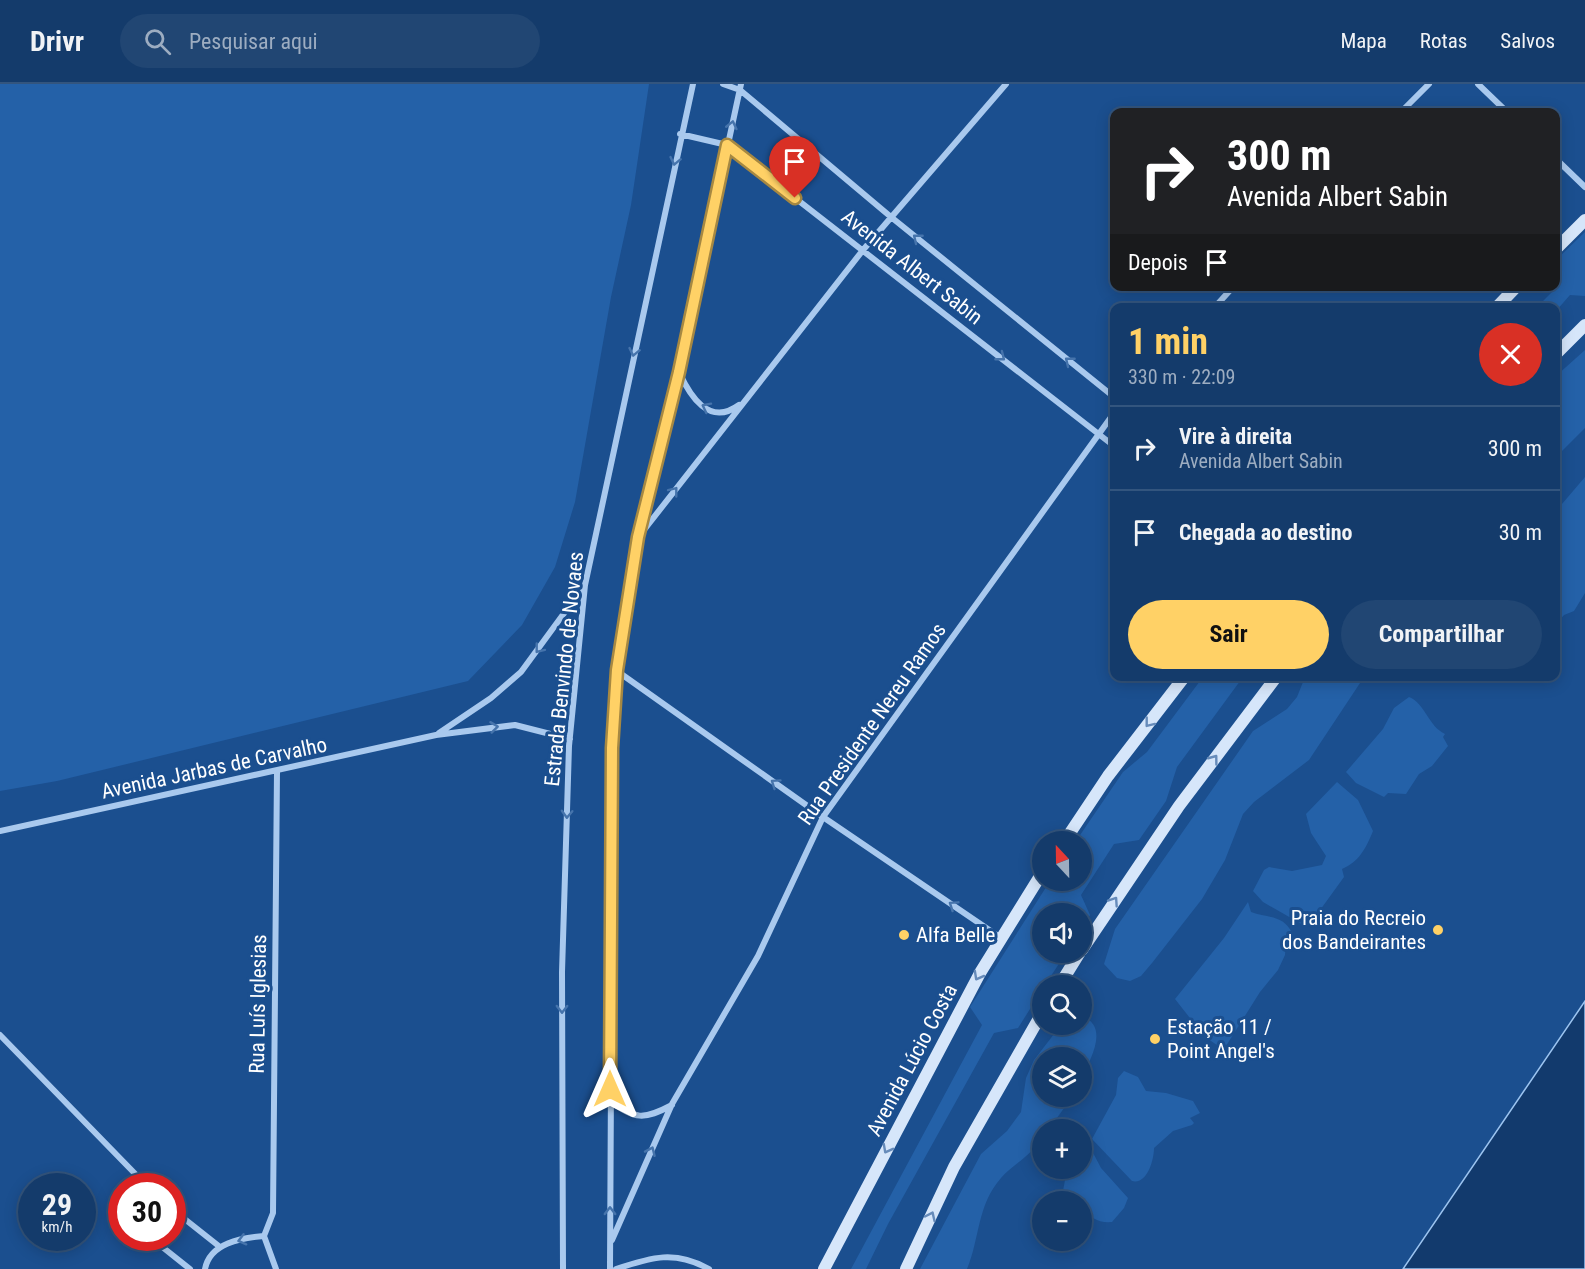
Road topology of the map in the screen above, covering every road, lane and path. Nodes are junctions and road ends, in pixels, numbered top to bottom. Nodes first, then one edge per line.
1 (693, 84) edge
2 (723, 84) edge
3 (1006, 84) edge
4 (1429, 84) edge
5 (1478, 84) edge
6 (741, 87) edge
7 (1405, 108) edge
8 (1503, 108) edge
9 (681, 134) junction
10 (727, 145) junction
11 (1560, 163) edge
12 (1585, 187) edge
13 (891, 217) junction
14 (1585, 220) edge
15 (1560, 245) edge
16 (863, 250) junction
17 (1229, 291) edge
18 (1512, 291) edge
19 (1219, 303) edge
20 (1501, 303) edge
21 (1585, 325) edge
22 (1560, 350) edge
23 (679, 372) junction
24 (1110, 395) edge
25 (746, 399) junction
26 (1110, 418) edge
27 (1098, 433) junction
28 (1110, 443) edge
29 (638, 537) junction
30 (585, 585) junction
31 (617, 670) junction
32 (1181, 681) edge
33 (1267, 682) edge
34 (436, 735) junction
35 (570, 739) junction
36 (277, 771) junction
37 (823, 817) junction
38 (0, 831) edge
39 (1071, 831) edge
40 (1032, 889) edge
41 (1092, 935) edge
42 (1001, 938) junction
43 (1032, 1030) edge
44 (0, 1035) edge
45 (609, 1100) junction
46 (672, 1104) junction
47 (134, 1173) edge
48 (186, 1220) edge
49 (264, 1236) junction
50 (611, 1243) junction
51 (220, 1247) junction
52 (167, 1251) edge
53 (189, 1269) edge
54 (205, 1269) edge
55 (276, 1269) edge
56 (563, 1269) edge
57 (610, 1269) edge
58 (616, 1269) edge
59 (709, 1269) edge
60 (824, 1269) edge
61 (906, 1269) edge

1 - 9 street, Estrada Benvindo de Novaes
2 - 6 street, Avenida Albert Sabin
3 - 13 street
4 - 7 street
5 - 8 street
10 -> 6 street
6 - 13 street, Avenida Albert Sabin
9 - 10 street, Avenida Albert Sabin
9 -> 30 street, Estrada Benvindo de Novaes
10 - 16 street, Avenida Albert Sabin
10 - 23 street
11 - 12 street
13 - 16 street
24 -> 13 street, Avenida Albert Sabin
14 - 15 main road
16 - 25 street
16 -> 27 street, Avenida Albert Sabin
17 - 19 street
18 - 20 main road
21 - 22 main road
25 -> 23 street
23 - 29 street
29 -> 25 street
26 - 27 street, Rua Presidente Nereu Ramos
27 - 28 street, Avenida Albert Sabin
27 - 37 street, Rua Presidente Nereu Ramos
29 - 31 street
30 -> 34 street, Avenida Jarbas de Carvalho
30 - 35 street, Estrada Benvindo de Novaes
37 -> 31 street
31 - 45 street
32 -> 39 main road
41 -> 33 main road
34 -> 35 street, Avenida Jarbas de Carvalho
34 - 36 street, Avenida Jarbas de Carvalho
35 -> 56 street, Estrada Benvindo de Novaes
36 - 38 street, Avenida Jarbas de Carvalho
36 - 49 street, Rua Luís Iglesias
42 -> 37 street
37 - 46 street, Rua Presidente Nereu Ramos
40 - 42 main road, Avenida Lúcio Costa
42 -> 60 main road, Avenida Lúcio Costa
61 -> 43 main road
44 - 47 street
45 - 46 street
50 -> 45 street
50 -> 46 street, Rua Presidente Nereu Ramos
48 - 51 street
49 -> 51 street
49 - 55 street
50 - 57 street
51 - 54 street
52 - 53 street
58 - 59 street

